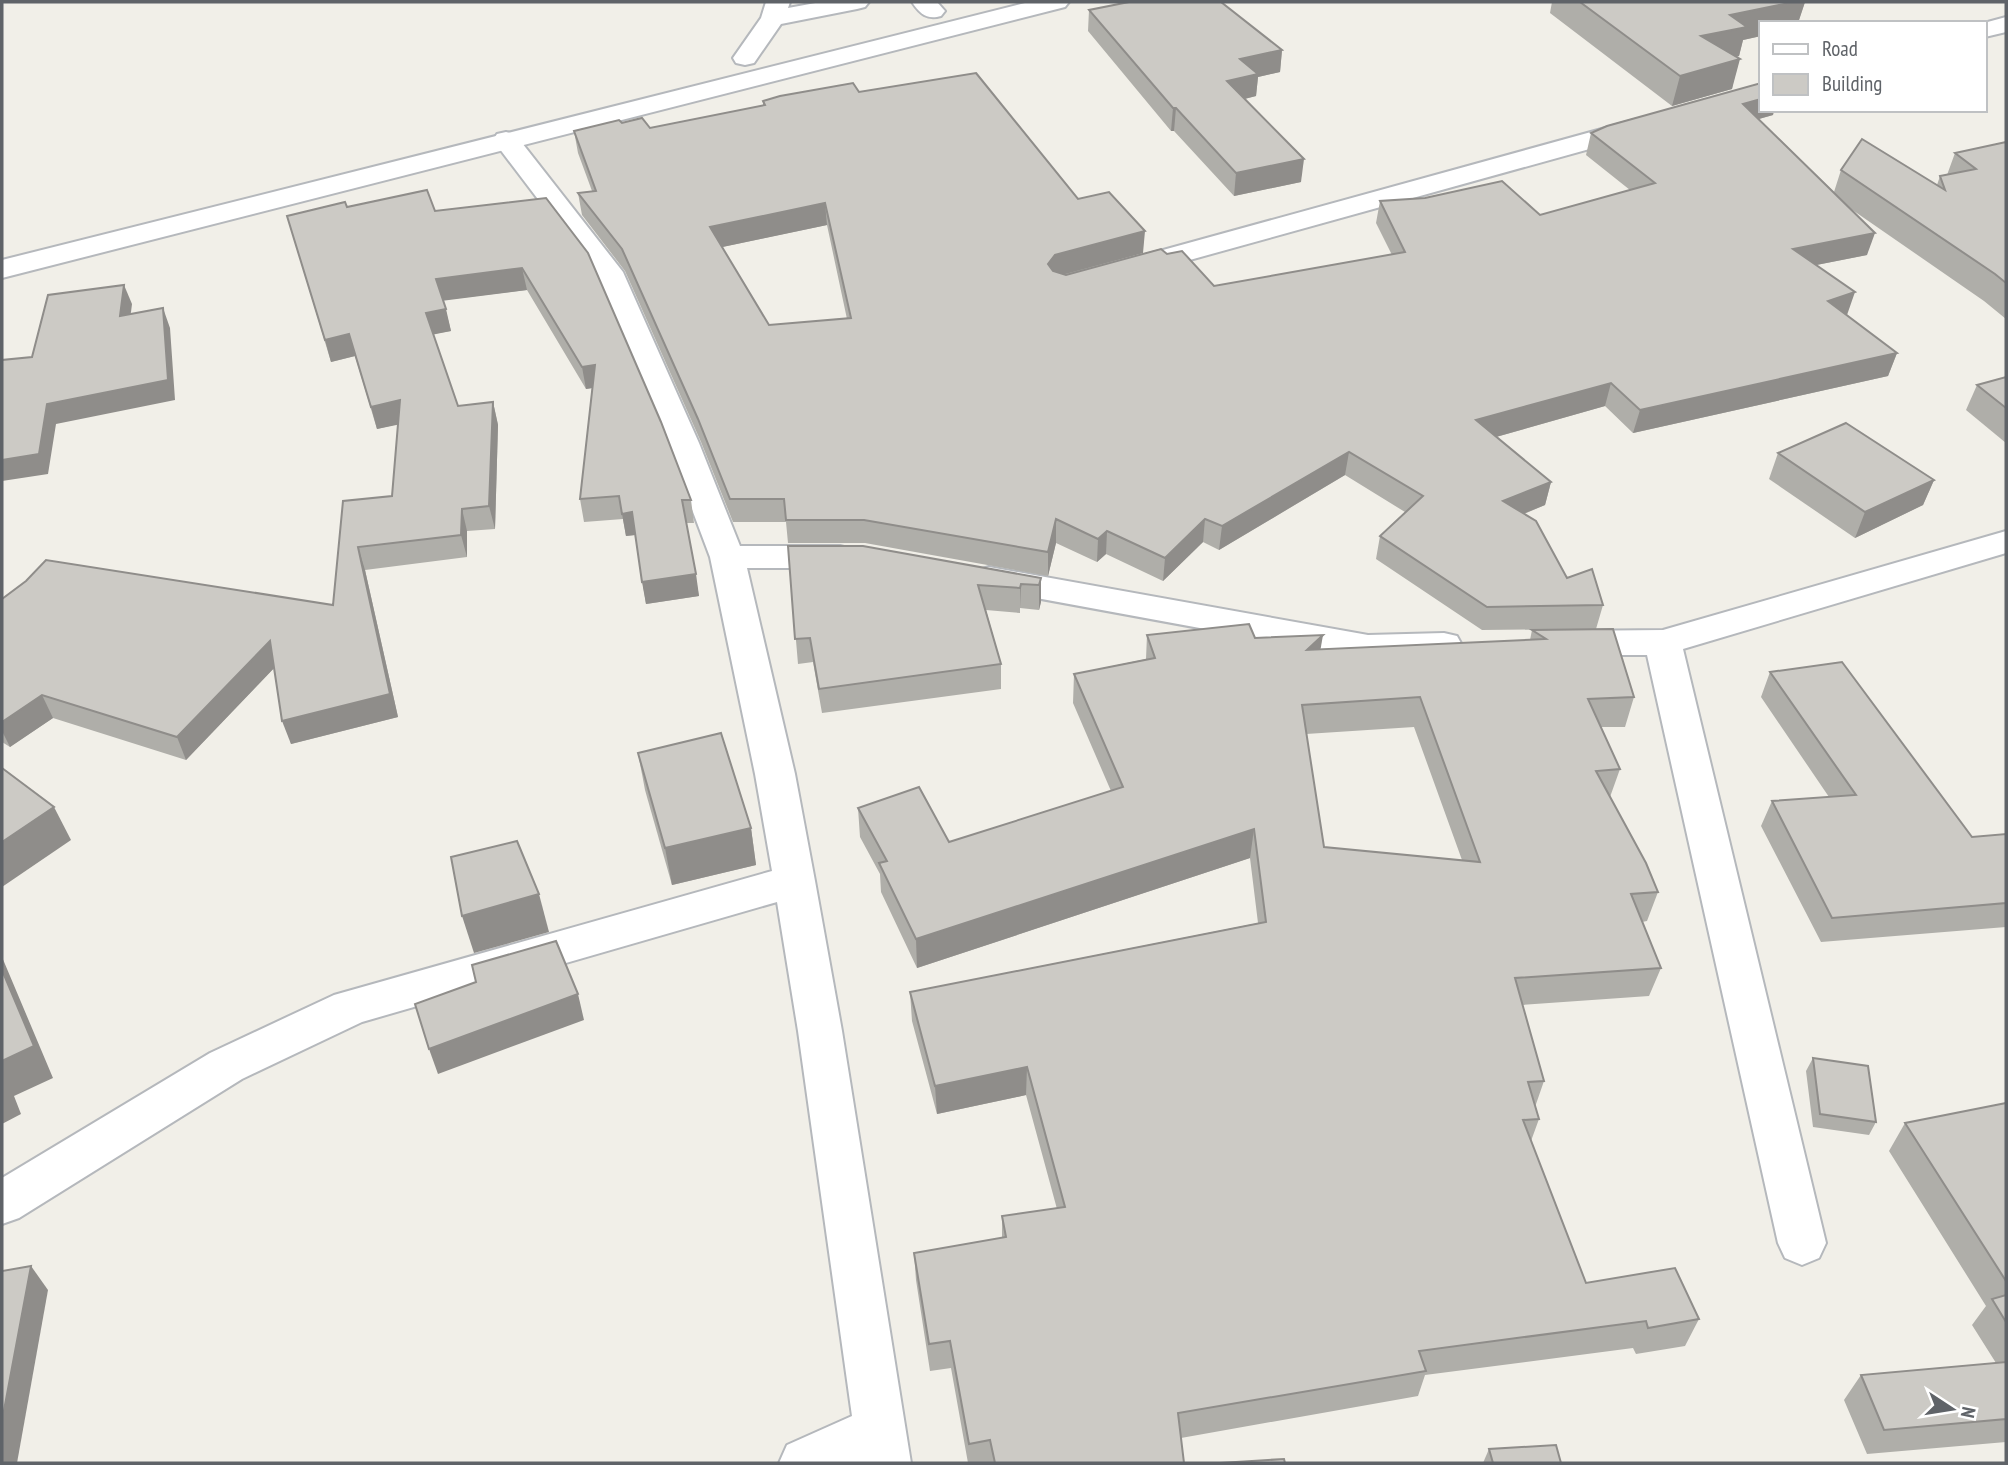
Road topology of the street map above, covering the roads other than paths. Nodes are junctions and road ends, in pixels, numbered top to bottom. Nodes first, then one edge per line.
1 (857, 2) edge
2 (970, 2) edge
3 (1057, 2) edge
4 (928, 6) edge
5 (776, 10) edge
6 (2006, 24) edge
7 (1987, 29) edge
8 (745, 58) junction
9 (1668, 118) edge
10 (498, 130) junction
11 (2, 268) edge
12 (1105, 275) edge
13 (2006, 542) edge
14 (727, 557) junction
15 (879, 560) edge
16 (960, 574) edge
17 (1664, 642) junction
18 (1529, 644) edge
19 (1475, 645) edge
20 (794, 881) junction
21 (2, 1203) edge
22 (1802, 1242) dead end
23 (882, 1446) edge
24 (806, 1463) edge

1 - 5 street
2 - 4 street
3 - 10 street
4 - 8 street
5 - 8 street
6 - 7 street
8 - 10 street
9 - 12 street
10 - 11 street
10 - 14 street
13 - 17 street
14 - 15 street
14 - 20 street
16 - 19 street
17 - 18 street
17 - 22 street
20 - 21 street
20 - 23 street
23 - 24 street

